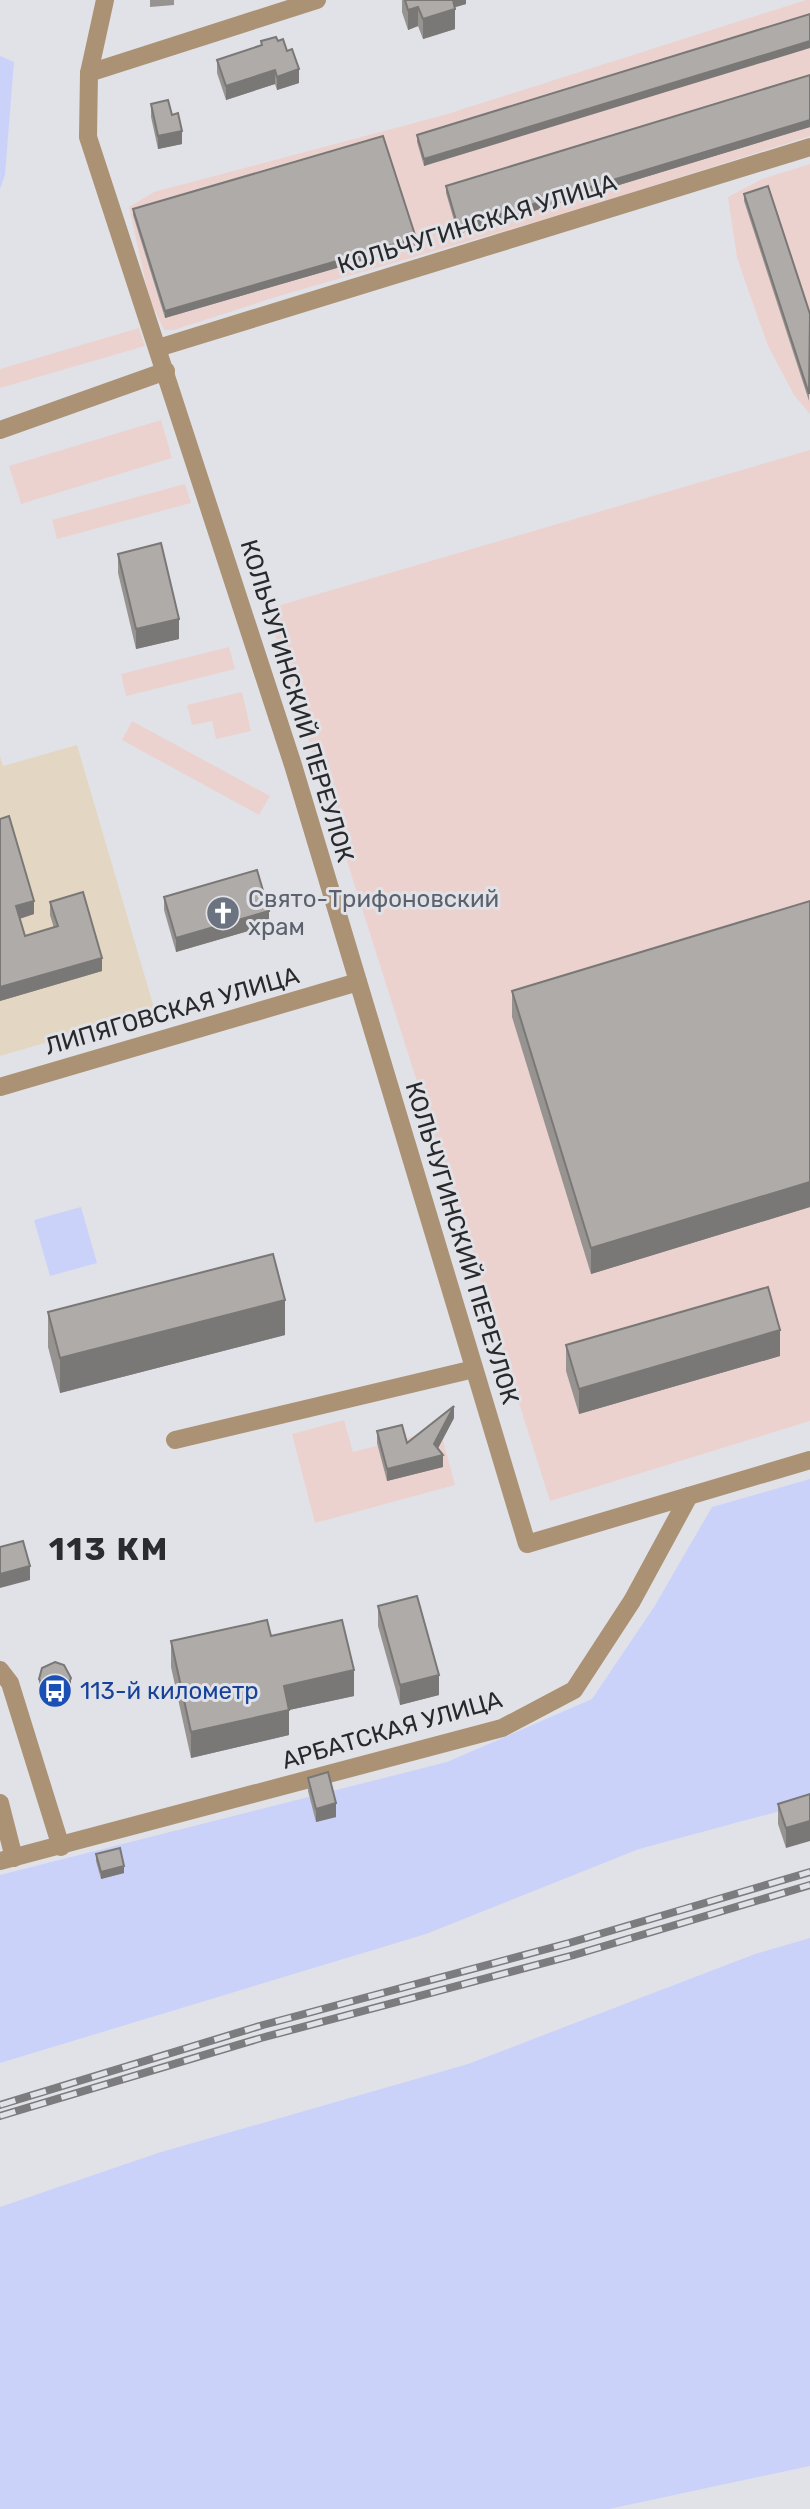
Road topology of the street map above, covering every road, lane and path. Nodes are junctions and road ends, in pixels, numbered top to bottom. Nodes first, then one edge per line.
1 (104, 0) edge
2 (317, 0) edge
3 (89, 73) junction
4 (810, 147) edge
5 (158, 348) junction
6 (166, 371) junction
7 (0, 430) edge
8 (358, 982) junction
9 (0, 1087) edge
10 (474, 1369) junction
11 (175, 1440) dead end
12 (810, 1460) edge
13 (689, 1496) junction
14 (0, 1670) edge
15 (0, 1803) edge
16 (61, 1847) junction
17 (7, 1860) edge

1 - 3 street, КОЛЬЧУГИНСКИЙ ПЕРЕУЛОК
2 - 3 street
3 - 5 street, КОЛЬЧУГИНСКИЙ ПЕРЕУЛОК
4 - 5 street, КОЛЬЧУГИНСКАЯ УЛИЦА
5 - 6 street, КОЛЬЧУГИНСКИЙ ПЕРЕУЛОК
6 - 7 street
6 - 8 street, КОЛЬЧУГИНСКИЙ ПЕРЕУЛОК
8 - 9 street, ЛИПЯГОВСКАЯ УЛИЦА
8 - 10 street, КОЛЬЧУГИНСКИЙ ПЕРЕУЛОК
10 - 11 street
10 - 13 street, КОЛЬЧУГИНСКИЙ ПЕРЕУЛОК
12 - 13 street
13 - 16 street, АРБАТСКАЯ УЛИЦА
14 - 16 street
15 - 17 street
16 - 17 street, АРБАТСКАЯ УЛИЦА

